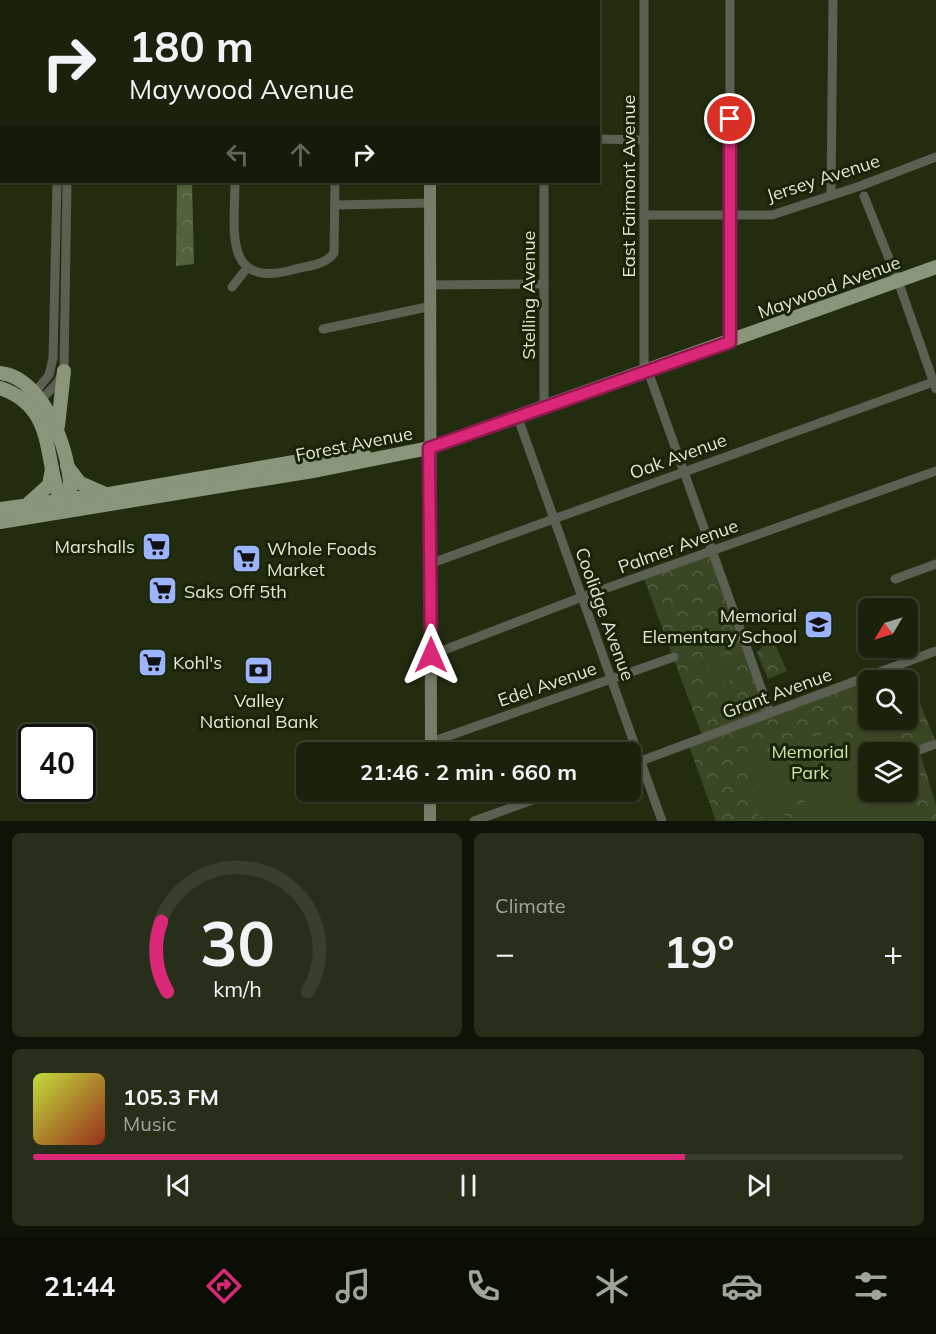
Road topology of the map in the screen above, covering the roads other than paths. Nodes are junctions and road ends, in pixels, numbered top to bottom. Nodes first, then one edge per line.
1 (644, 0) edge
2 (730, 0) edge
3 (833, 0) edge
4 (600, 139) edge
5 (644, 140) junction
6 (936, 157) edge
7 (57, 183) edge
8 (67, 183) edge
9 (235, 183) edge
10 (335, 183) edge
11 (430, 183) edge
12 (544, 183) edge
13 (831, 195) junction
14 (864, 196) dead end
15 (430, 203) junction
16 (336, 205) junction
17 (644, 214) junction
18 (730, 215) junction
19 (936, 267) edge
20 (247, 268) junction
21 (898, 281) junction
22 (544, 284) junction
23 (431, 285) junction
24 (232, 287) dead end
25 (432, 306) junction
26 (322, 329) dead end
27 (730, 342) junction
28 (64, 371) junction
29 (646, 372) junction
30 (0, 373) edge
31 (935, 384) edge
32 (0, 388) edge
33 (33, 401) junction
34 (544, 409) junction
35 (518, 418) junction
36 (58, 431) junction
37 (429, 448) junction
38 (59, 464) junction
39 (936, 471) edge
40 (683, 472) junction
41 (109, 494) junction
42 (65, 499) junction
43 (26, 504) junction
44 (0, 509) edge
45 (67, 513) junction
46 (554, 519) junction
47 (0, 522) edge
48 (711, 551) junction
49 (432, 563) junction
50 (936, 564) edge
51 (895, 579) dead end
52 (582, 597) junction
53 (936, 651) edge
54 (431, 655) junction
55 (674, 657) dead end
56 (611, 679) junction
57 (770, 713) junction
58 (430, 742) edge
59 (443, 742) edge
60 (633, 742) edge
61 (936, 744) edge
62 (919, 750) dead end
63 (641, 761) edge
64 (641, 764) edge
65 (430, 802) edge
66 (527, 802) edge
67 (430, 821) edge
68 (474, 821) edge
69 (662, 821) edge

1 - 5 street, East Fairmont Avenue
2 - 18 street
3 - 13 street
4 - 5 street
5 - 17 street, East Fairmont Avenue
6 - 13 street, Jersey Avenue
7 - 33 street
8 - 28 street
9 - 20 street
10 - 16 street
11 - 15 street
12 - 22 street, Stelling Avenue
13 - 18 street, Jersey Avenue
14 - 21 street
15 - 16 street
15 - 23 street
16 - 20 street
17 - 18 street, Jersey Avenue
17 - 29 street, East Fairmont Avenue
18 - 27 street
19 - 21 main road, Maywood Avenue
20 - 24 street
21 - 27 main road, Maywood Avenue
21 - 31 street
22 - 23 street
22 - 34 street, Stelling Avenue
23 - 25 street
25 - 26 street
25 - 37 street
27 - 29 main road, Maywood Avenue
28 - 33 street
28 - 36 main road
29 - 34 main road, Maywood Avenue
29 - 40 street, East Fairmont Avenue
30 - 33 main road
31 - 40 street, Oak Avenue
32 - 33 main road
33 - 36 main road
33 - 38 main road
34 - 35 main road, Maywood Avenue
35 - 37 main road, Maywood Avenue
35 - 46 street, Coolidge Avenue
36 - 38 main road
37 - 41 main road, Forest Avenue
37 - 45 main road, Forest Avenue
37 - 49 street
38 - 41 main road
38 - 42 main road
38 - 43 main road
39 - 48 street, Palmer Avenue
40 - 46 street, Oak Avenue
40 - 48 street, East Fairmont Avenue
41 - 42 main road, Forest Avenue
42 - 43 main road, Forest Avenue
42 - 45 main road
43 - 44 main road, Forest Avenue
45 - 47 main road, Forest Avenue
46 - 49 street, Oak Avenue
46 - 52 street, Coolidge Avenue
48 - 52 street, Palmer Avenue
48 - 57 street, East Fairmont Avenue
49 - 54 street
50 - 51 street
52 - 54 street, Palmer Avenue
52 - 56 street, Coolidge Avenue
53 - 57 street, Grant Avenue
54 - 58 street
55 - 56 street, Edel Avenue
56 - 59 street, Edel Avenue
56 - 60 street, Coolidge Avenue
57 - 63 street, Grant Avenue
61 - 62 street
64 - 69 street, Coolidge Avenue
65 - 67 street
66 - 68 street

